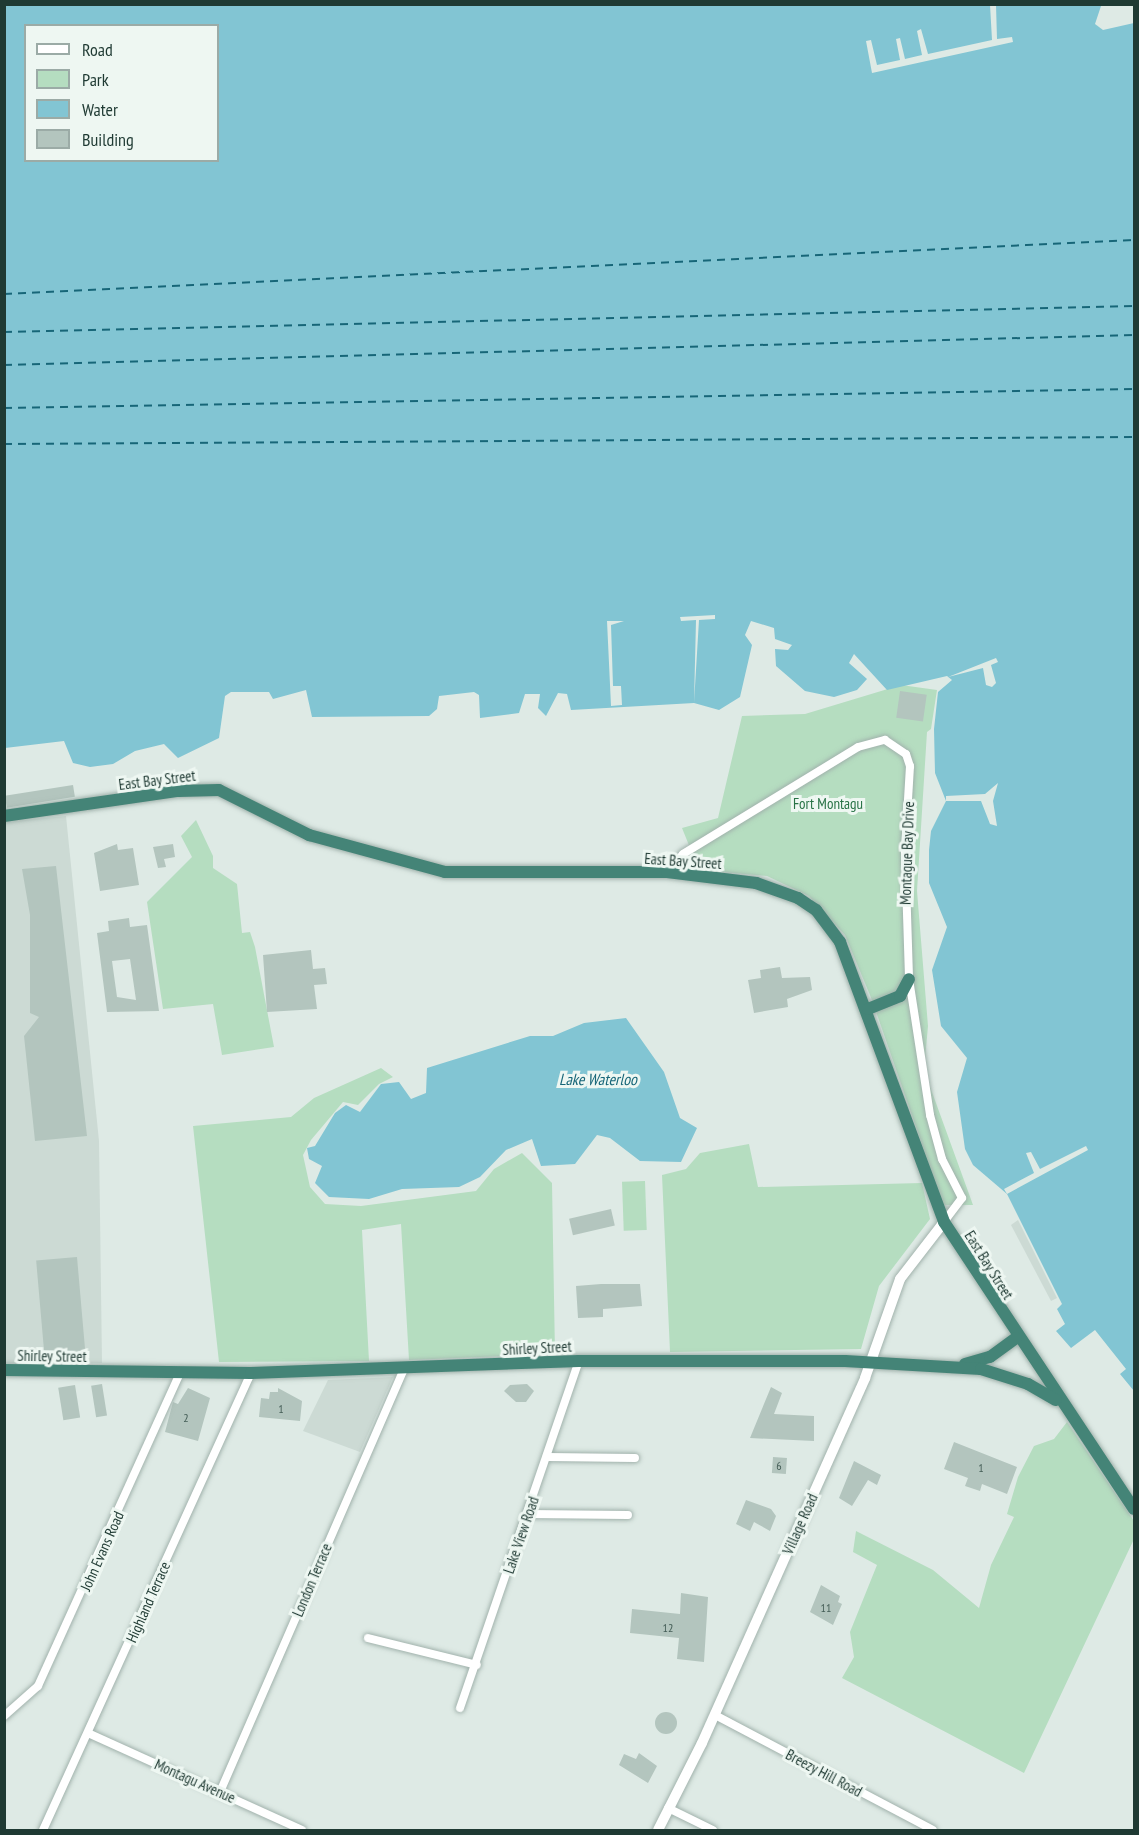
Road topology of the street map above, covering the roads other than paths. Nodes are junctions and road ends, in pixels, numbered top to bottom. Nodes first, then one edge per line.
1 (4, 816) edge
2 (667, 872) junction
3 (909, 979) junction
4 (868, 1009) junction
5 (944, 1222) junction
6 (1016, 1338) junction
7 (579, 1361) junction
8 (871, 1363) junction
9 (958, 1366) junction
10 (404, 1368) junction
11 (4, 1370) edge
12 (180, 1373) junction
13 (251, 1373) junction
14 (1062, 1404) junction
15 (547, 1457) junction
16 (635, 1458) dead end
17 (1134, 1509) edge
18 (528, 1514) junction
19 (628, 1515) dead end
20 (368, 1638) dead end
21 (477, 1665) junction
22 (460, 1708) dead end
23 (715, 1715) junction
24 (4, 1716) edge
25 (88, 1733) junction
26 (220, 1792) junction
27 (668, 1808) junction
28 (43, 1830) edge
29 (302, 1830) edge
30 (658, 1830) edge
31 (712, 1830) edge
32 (933, 1830) edge

1 - 2 highway, East Bay Street
2 - 3 street, Montague Bay Drive
2 - 4 highway, East Bay Street
3 - 4 highway
3 - 5 street, Montague Bay Drive
4 - 5 highway, East Bay Street
5 - 6 highway, East Bay Street
5 - 8 main road, Village Road
6 - 9 highway
6 - 14 highway, East Bay Street
7 - 8 highway, Shirley Street
7 - 10 highway, Shirley Street
7 - 15 street, Lake View Road
8 - 9 highway, Shirley Street
8 - 23 main road, Village Road
9 - 14 highway, Shirley Street
10 - 13 highway, Shirley Street
10 - 26 street, London Terrace
11 - 12 highway, Shirley Street
12 - 13 highway, Shirley Street
12 - 24 street, John Evans Road
13 - 25 street, Highland Terrace
14 - 17 highway, East Bay Street
15 - 16 street
15 - 18 street, Lake View Road
18 - 19 street
18 - 21 street, Lake View Road
20 - 21 street
21 - 22 street, Lake View Road
23 - 27 main road, Village Road
23 - 32 street, Breezy Hill Road
25 - 26 street, Montagu Avenue
25 - 28 street, Highland Terrace
26 - 29 street, Montagu Avenue
27 - 30 main road, Village Road
27 - 31 street

